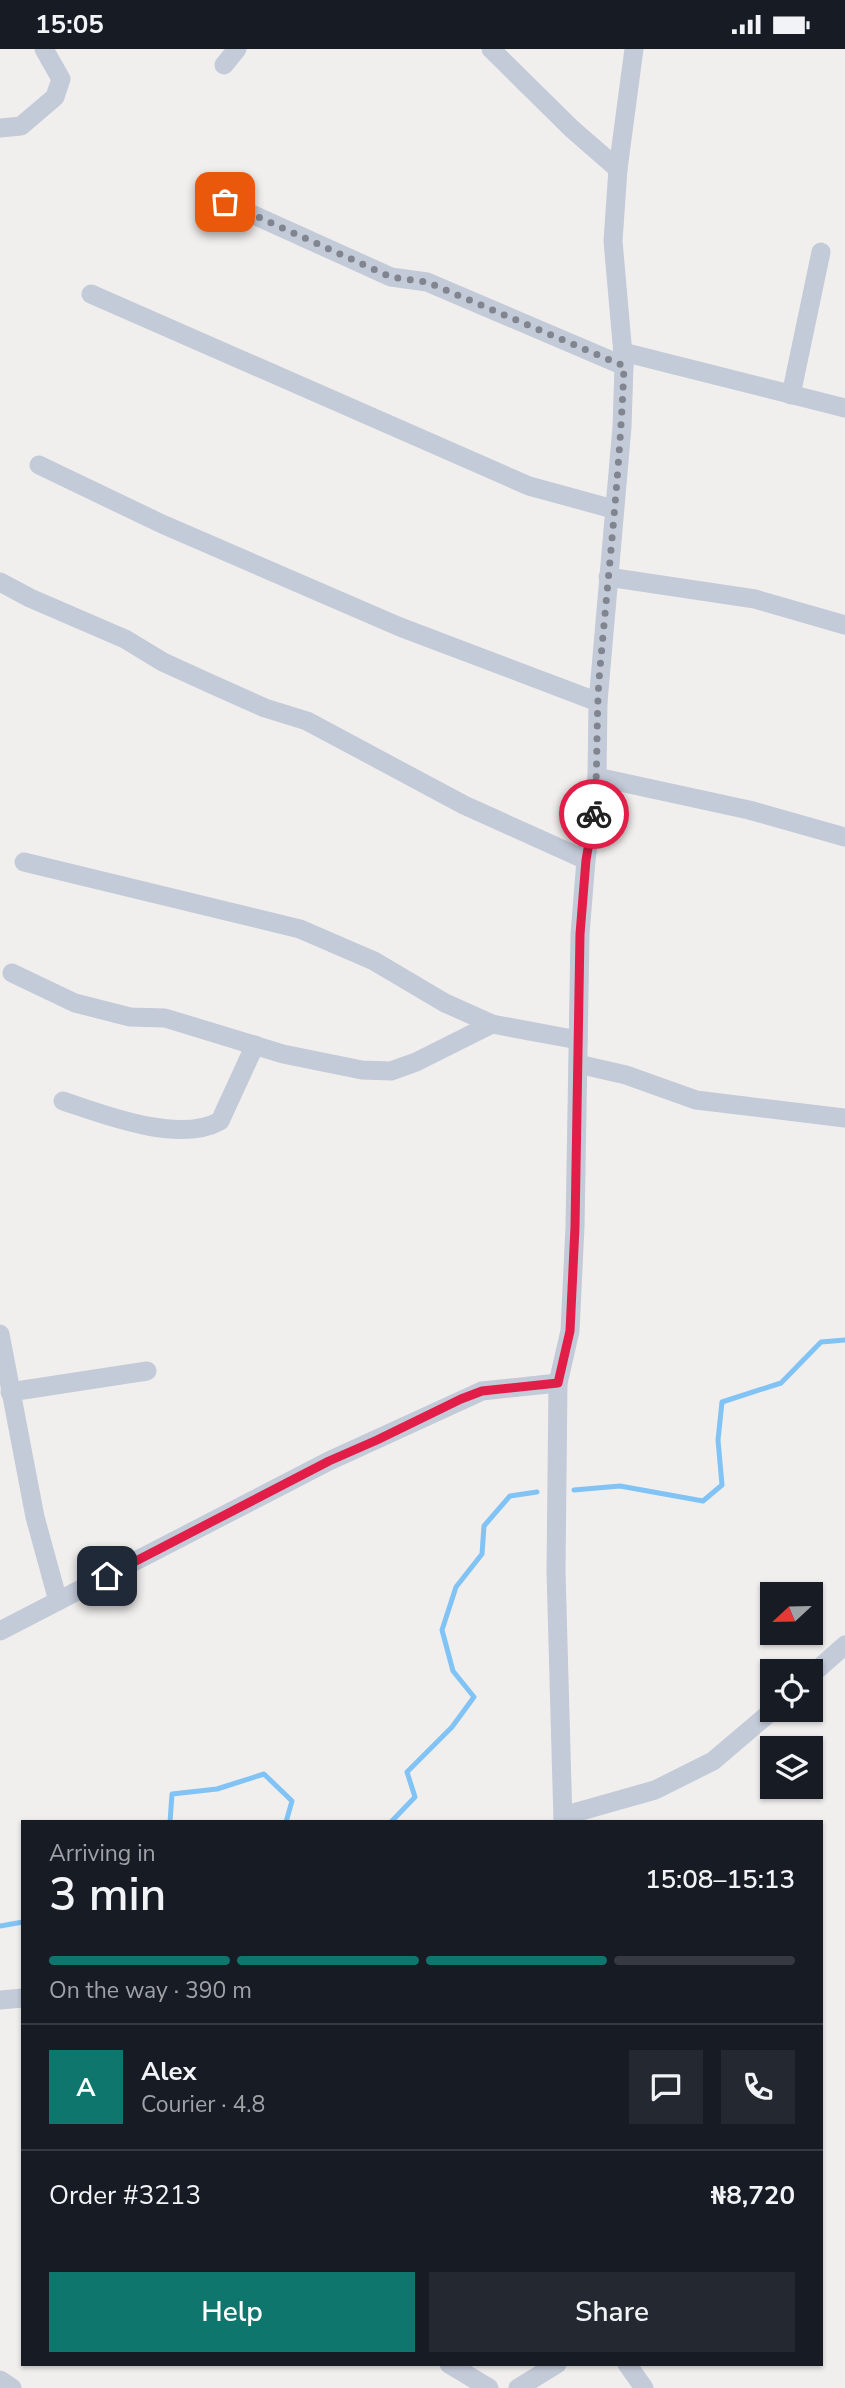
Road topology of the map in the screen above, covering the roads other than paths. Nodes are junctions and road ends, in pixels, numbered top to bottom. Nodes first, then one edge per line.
1 (44, 49) edge
2 (237, 49) edge
3 (491, 49) edge
4 (634, 49) edge
5 (224, 65) dead end
6 (0, 128) edge
7 (618, 169) junction
8 (225, 202) dead end
9 (821, 252) dead end
10 (91, 294) dead end
11 (624, 359) junction
12 (791, 395) junction
13 (845, 408) edge
14 (39, 465) dead end
15 (613, 509) junction
16 (608, 577) junction
17 (0, 582) edge
18 (845, 625) edge
19 (598, 702) junction
20 (597, 777) junction
21 (845, 837) edge
22 (586, 860) junction
23 (24, 862) dead end
24 (12, 973) dead end
25 (492, 1024) junction
26 (578, 1040) junction
27 (255, 1045) junction
28 (578, 1064) junction
29 (63, 1101) dead end
30 (845, 1118) edge
31 (0, 1334) edge
32 (147, 1371) dead end
33 (558, 1383) junction
34 (10, 1392) junction
35 (58, 1601) junction
36 (0, 1631) edge
37 (845, 1644) edge
38 (823, 1664) edge
39 (760, 1721) edge
40 (563, 1819) edge
41 (21, 1998) edge
42 (0, 2000) edge
43 (452, 2366) edge
44 (554, 2366) edge
45 (628, 2366) edge
46 (0, 2380) edge
47 (12, 2388) edge
48 (489, 2388) edge
49 (518, 2388) edge
50 (644, 2388) edge

1 - 6 street
2 - 5 street
3 - 7 street
4 - 7 street
7 - 11 street
8 - 11 street
9 - 12 street
10 - 15 street
11 - 12 street
11 - 15 street
12 - 13 street
14 - 19 street
15 - 16 street
16 - 18 street
16 - 19 street
17 - 22 street
19 - 20 street
20 - 21 street
20 - 22 street
22 - 26 street
23 - 25 street
24 - 27 street
25 - 26 street
25 - 27 street
26 - 28 street
27 - 29 street
28 - 30 street
28 - 33 street
31 - 34 street
32 - 34 street
33 - 35 street
33 - 40 street
34 - 35 street
35 - 36 street
37 - 38 street
39 - 40 street
41 - 42 street
43 - 48 street
44 - 49 street
45 - 50 street
46 - 47 street

